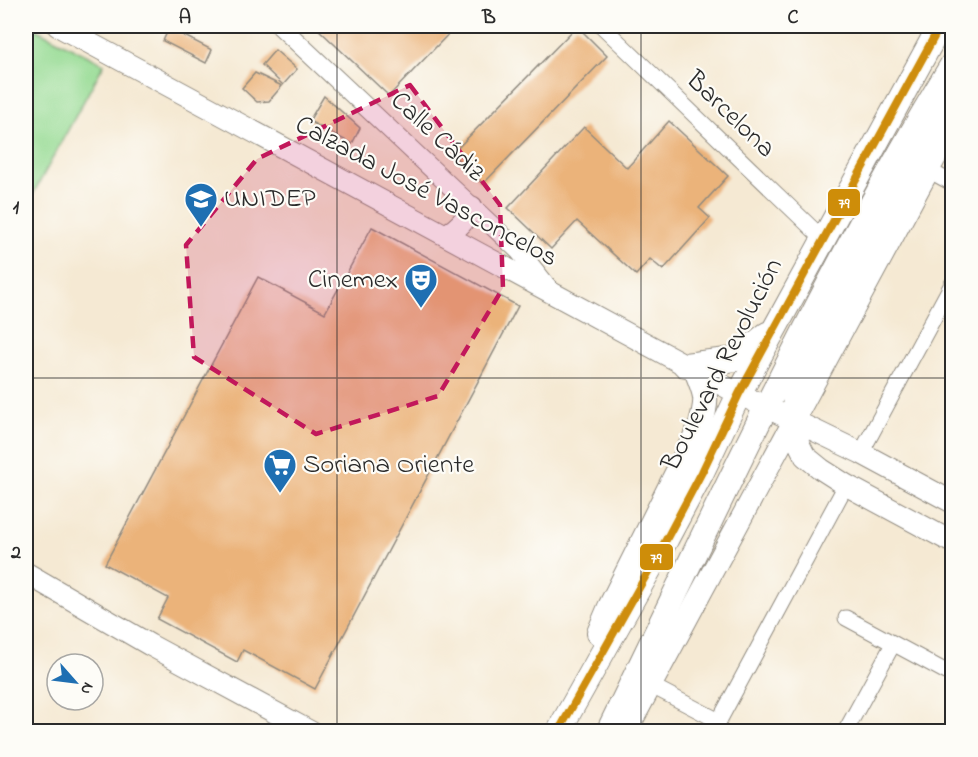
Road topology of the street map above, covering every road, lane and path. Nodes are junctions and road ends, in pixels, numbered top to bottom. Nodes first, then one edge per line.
1 (58, 26) edge
2 (280, 26) edge
3 (602, 26) edge
4 (937, 27) edge
5 (952, 65) edge
6 (952, 94) edge
7 (952, 127) edge
8 (923, 166) junction
9 (952, 183) edge
10 (472, 207) junction
11 (446, 236) junction
12 (823, 240) junction
13 (952, 284) edge
14 (552, 293) junction
15 (776, 327) junction
16 (690, 368) junction
17 (739, 394) junction
18 (766, 408) junction
19 (793, 421) junction
20 (861, 453) junction
21 (846, 485) junction
22 (952, 502) edge
23 (952, 542) edge
24 (26, 573) edge
25 (846, 618) dead end
26 (893, 644) junction
27 (952, 675) edge
28 (586, 682) junction
29 (652, 686) junction
30 (716, 726) edge
31 (311, 732) edge
32 (558, 732) edge
33 (575, 732) edge
34 (608, 732) edge
35 (626, 732) edge
36 (845, 732) edge

1 - 11 main road, Calzada José Vasconcelos
2 - 10 street, Calle Cádiz
3 - 12 street, Barcelona
4 - 12 main road, Boulevard Revolución
5 - 18 main road
6 - 8 main road
7 - 8 main road
8 - 9 street
8 - 19 main road
10 - 11 main road
10 - 14 street, Calle Cádiz
11 - 14 main road, Calzada José Vasconcelos
12 - 15 main road, Boulevard Revolución
13 - 20 street
14 - 16 main road, Calzada José Vasconcelos
15 - 16 main road
15 - 17 main road, Boulevard Revolución
16 - 17 main road, Calzada José Vasconcelos
16 - 28 main road
17 - 18 main road, Calzada José Vasconcelos
17 - 28 main road, Boulevard Revolución
18 - 19 main road, Calzada José Vasconcelos
18 - 34 main road
19 - 20 main road, Calzada José Vasconcelos
19 - 21 main road
19 - 29 main road
20 - 22 main road, Calzada José Vasconcelos
21 - 23 main road
21 - 30 street
24 - 31 main road
25 - 26 street
26 - 27 street
26 - 36 street
28 - 32 main road, Boulevard Revolución
28 - 33 main road
29 - 30 street
29 - 35 main road

